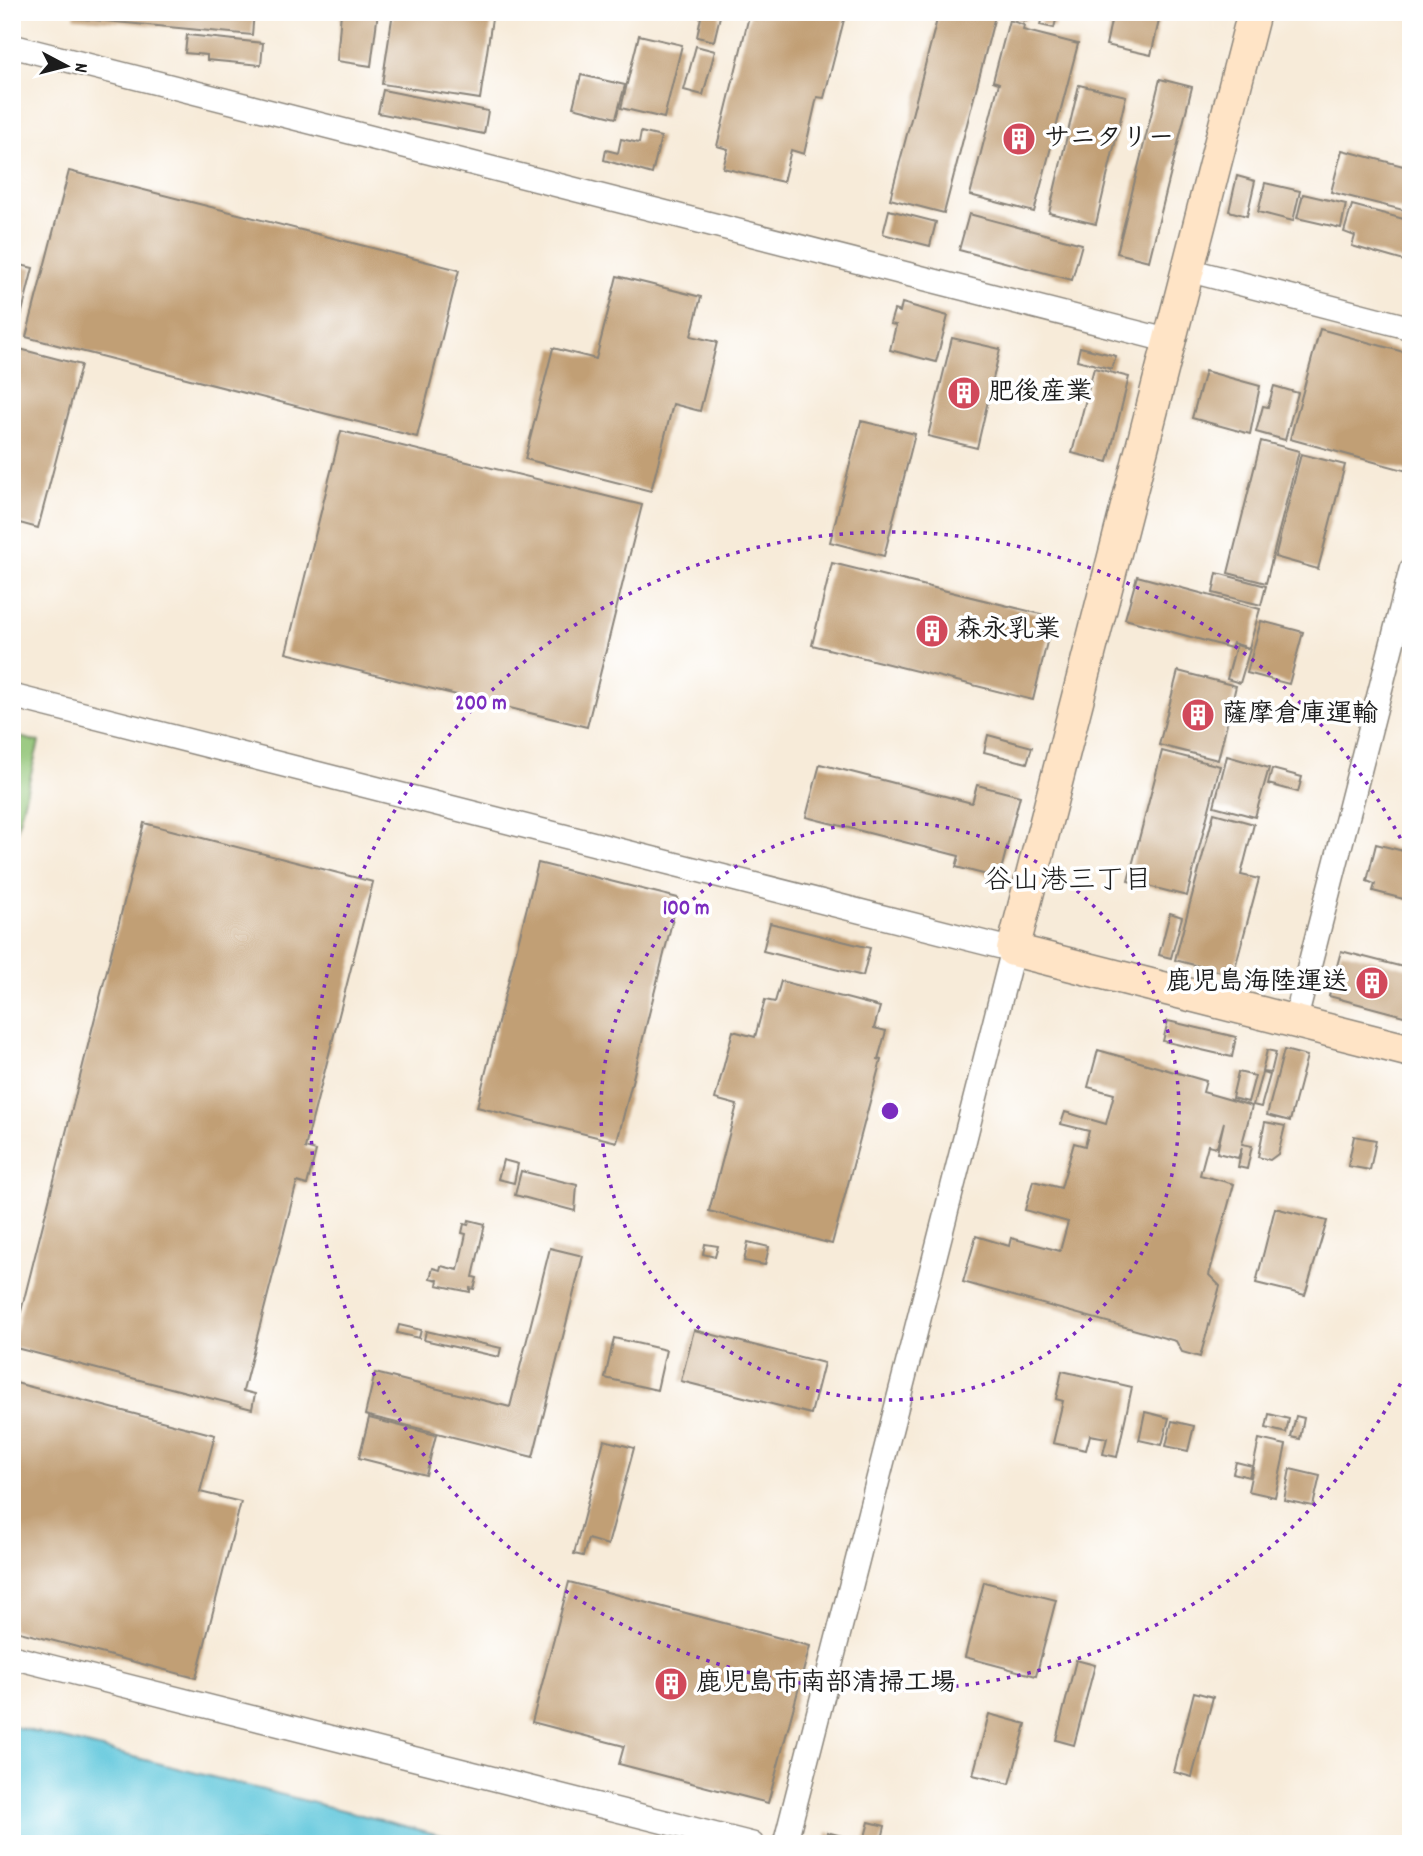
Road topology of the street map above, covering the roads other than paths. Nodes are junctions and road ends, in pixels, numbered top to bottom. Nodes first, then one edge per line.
1 (1254, 12) edge
2 (12, 46) edge
3 (1188, 270) junction
4 (1411, 328) edge
5 (1170, 341) junction
6 (1411, 570) edge
7 (12, 696) edge
8 (1013, 950) junction
9 (1295, 1022) junction
10 (1411, 1051) edge
11 (12, 1657) edge
12 (752, 1844) edge
13 (785, 1844) edge

1 - 3 street
2 - 5 street
3 - 4 street
3 - 5 street
5 - 8 street
6 - 9 street
7 - 8 street
8 - 9 street
8 - 13 street
9 - 10 street
11 - 12 street

